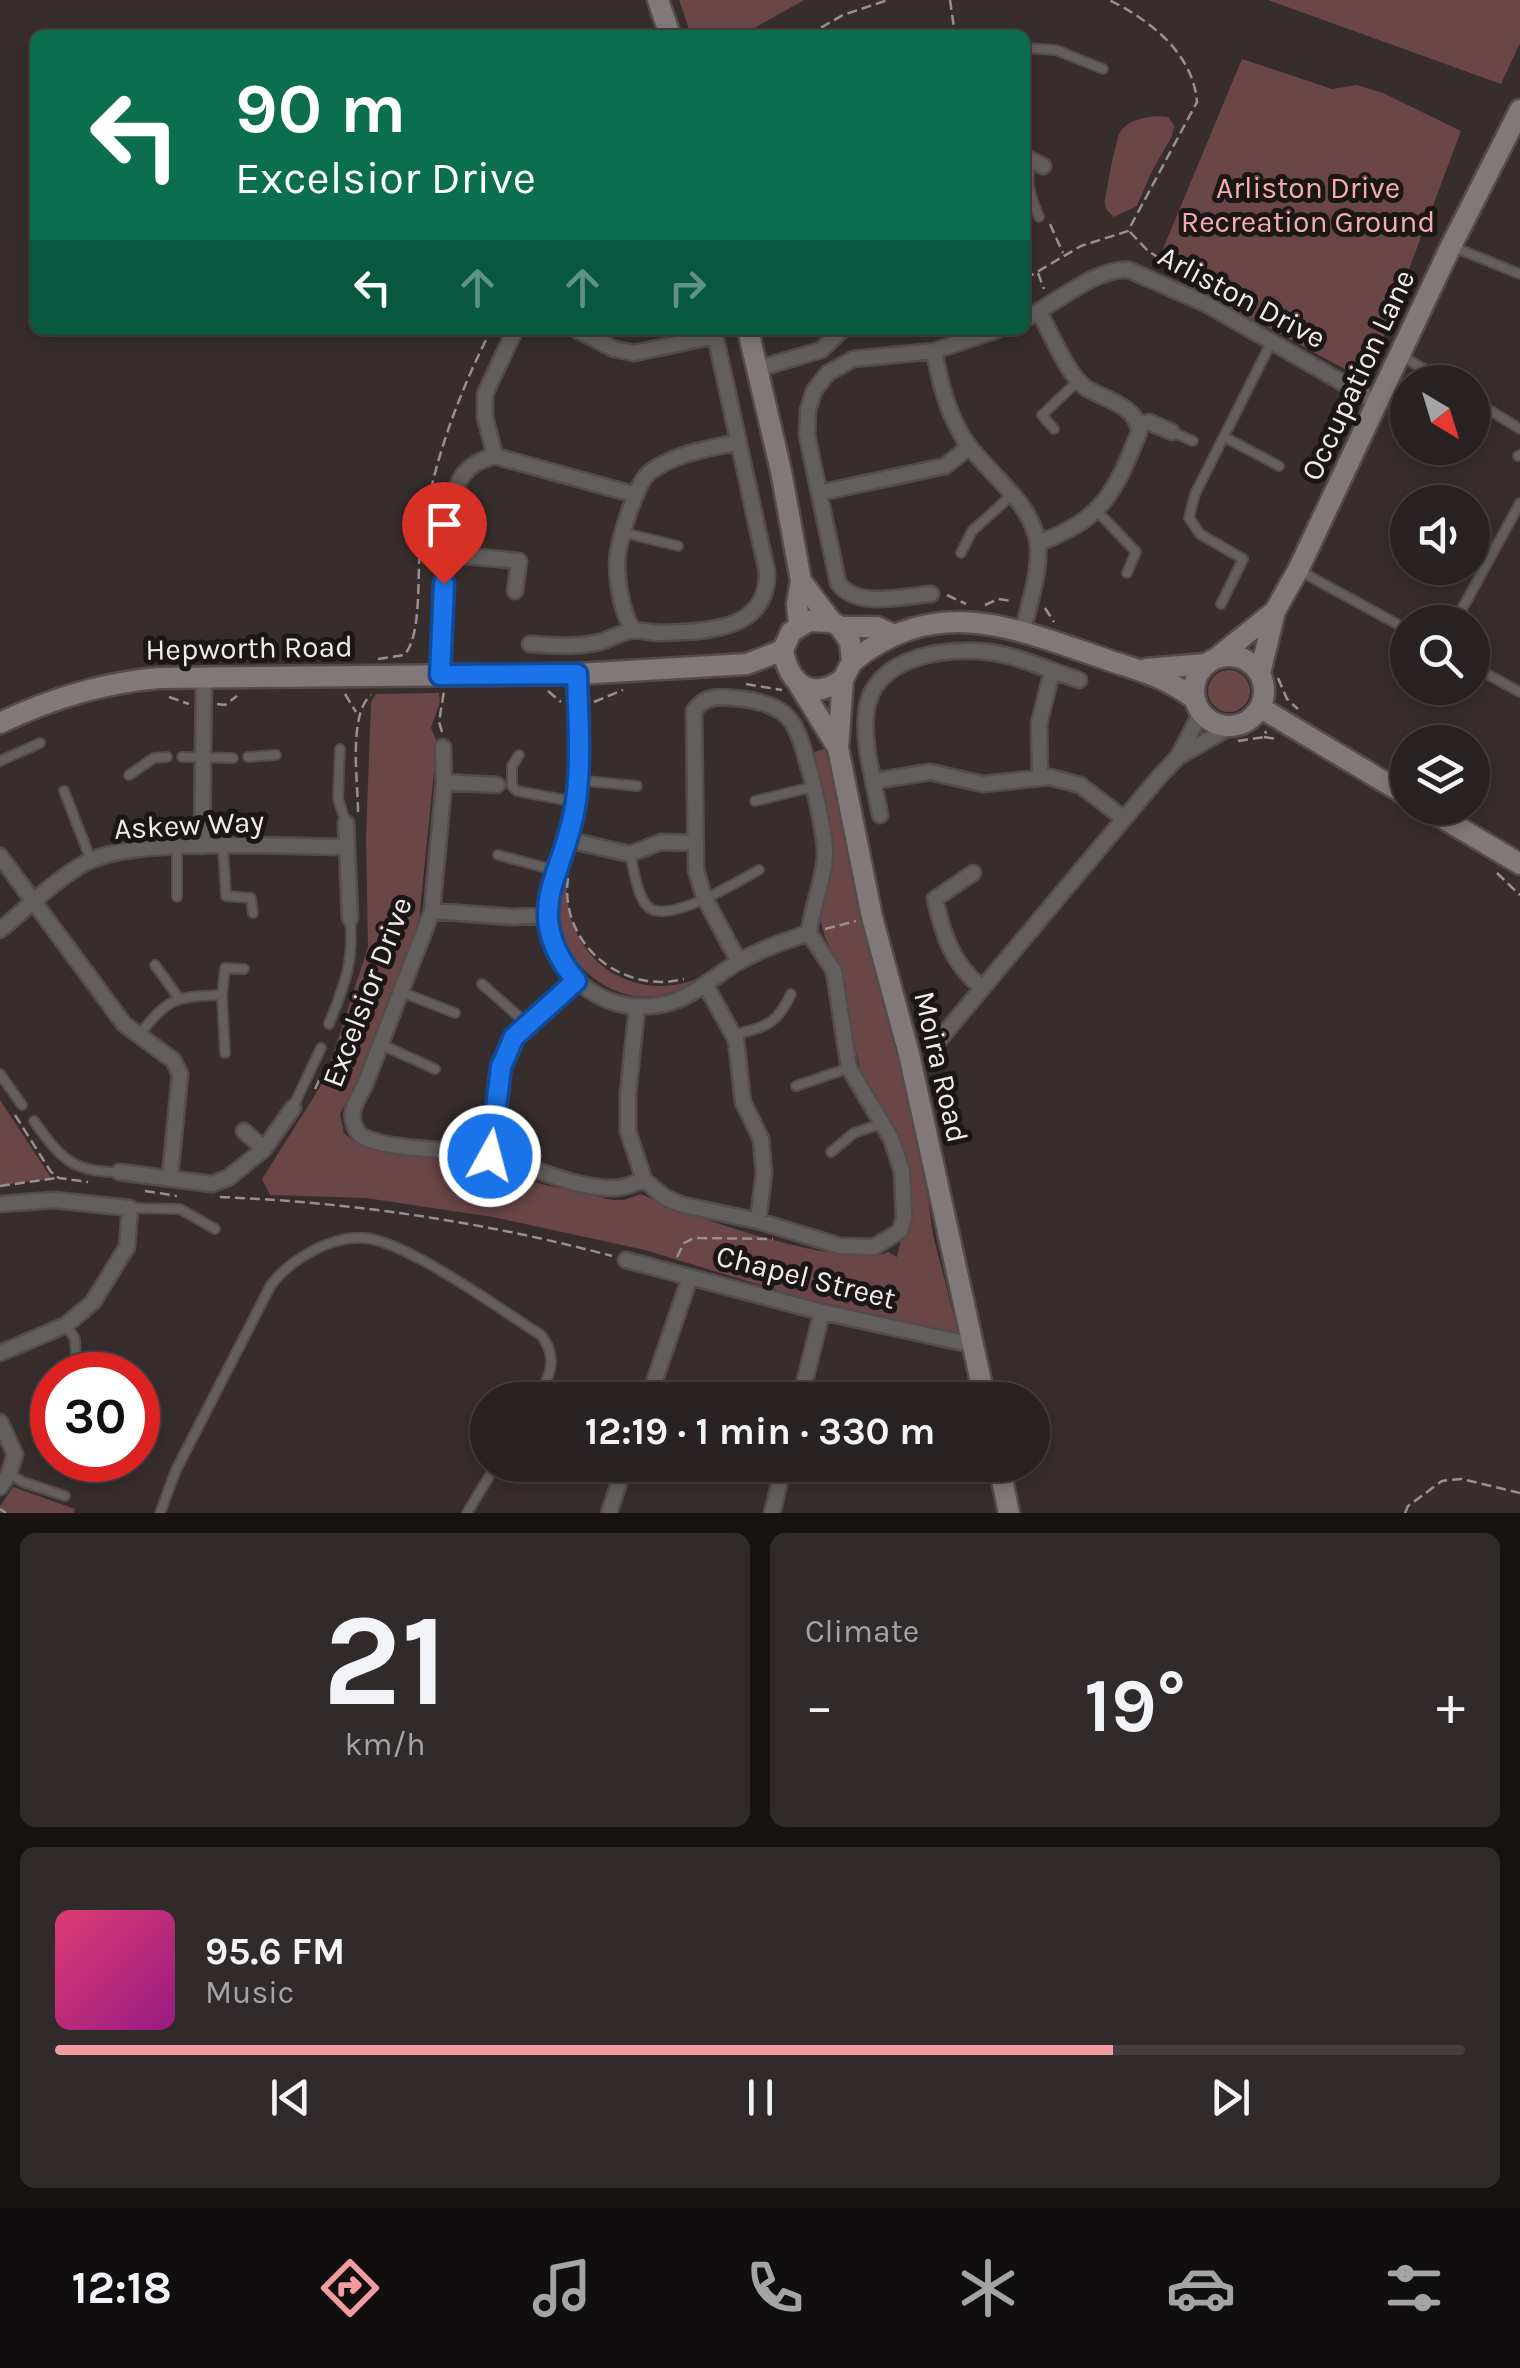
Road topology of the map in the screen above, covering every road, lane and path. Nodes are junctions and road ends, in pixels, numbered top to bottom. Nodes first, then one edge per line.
1 (658, 0) edge
2 (888, 0) edge
3 (950, 0) edge
4 (1109, 0) edge
5 (668, 30) edge
6 (817, 30) edge
7 (954, 30) edge
8 (1030, 48) edge
9 (1103, 70) dead end
10 (1520, 110) edge
11 (1030, 192) edge
12 (1039, 217) dead end
13 (1128, 231) junction
14 (1452, 246) junction
15 (1038, 272) junction
16 (1520, 274) edge
17 (1030, 276) edge
18 (1175, 289) junction
19 (1038, 312) edge
20 (488, 335) edge
21 (513, 335) edge
22 (587, 335) edge
23 (706, 335) edge
24 (714, 335) edge
25 (749, 335) edge
26 (842, 335) edge
27 (981, 335) edge
28 (1272, 341) junction
29 (934, 351) junction
30 (1400, 356) junction
31 (1416, 365) edge
32 (757, 369) junction
33 (1078, 382) junction
34 (1378, 402) junction
35 (1490, 411) edge
36 (1138, 424) junction
37 (1054, 429) dead end
38 (1520, 430) edge
39 (1172, 432) joint
40 (1224, 437) junction
41 (738, 442) junction
42 (1193, 442) dead end
43 (970, 447) junction
44 (495, 456) junction
45 (1279, 466) dead end
46 (820, 493) junction
47 (636, 496) junction
48 (1012, 496) junction
49 (1520, 503) edge
50 (1098, 512) junction
51 (624, 533) junction
52 (1038, 543) junction
53 (678, 546) dead end
54 (962, 553) dead end
55 (446, 554) junction
56 (1298, 570) junction
57 (1126, 573) dead end
58 (801, 581) junction
59 (515, 590) dead end
60 (931, 594) joint
61 (1011, 601) dead end
62 (1221, 604) dead end
63 (1464, 605) edge
64 (983, 606) dead end
65 (1275, 610) junction
66 (969, 611) dead end
67 (1390, 620) edge
68 (836, 625) junction
69 (799, 626) junction
70 (634, 629) junction
71 (1023, 630) junction
72 (892, 634) junction
73 (530, 644) dead end
74 (784, 650) junction
75 (378, 657) dead end
76 (1212, 660) junction
77 (747, 664) junction
78 (1144, 669) junction
79 (847, 671) junction
80 (1052, 672) junction
81 (577, 674) junction
82 (442, 675) junction
83 (204, 676) junction
84 (1269, 676) junction
85 (1490, 676) edge
86 (795, 680) junction
87 (1079, 680) dead end
88 (637, 689) dead end
89 (376, 691) dead end
90 (345, 692) dead end
91 (1520, 692) edge
92 (167, 696) dead end
93 (1287, 699) dead end
94 (596, 702) dead end
95 (186, 704) dead end
96 (1199, 705) junction
97 (1261, 708) junction
98 (359, 714) junction
99 (0, 723) edge
100 (1266, 732) dead end
101 (1232, 734) junction
102 (40, 743) dead end
103 (443, 746) joint
104 (340, 748) dead end
105 (838, 748) junction
106 (276, 755) dead end
107 (520, 755) dead end
108 (167, 757) dead end
109 (182, 757) dead end
110 (1178, 757) junction
111 (203, 758) junction
112 (233, 758) dead end
113 (248, 758) dead end
114 (0, 761) edge
115 (129, 774) dead end
116 (1040, 777) junction
117 (576, 780) junction
118 (874, 781) junction
119 (444, 782) junction
120 (497, 785) dead end
121 (1390, 785) edge
122 (638, 786) dead end
123 (812, 787) junction
124 (64, 791) dead end
125 (755, 801) dead end
126 (576, 802) junction
127 (880, 816) dead end
128 (1123, 818) junction
129 (352, 824) junction
130 (1455, 825) edge
131 (568, 840) junction
132 (694, 843) junction
133 (202, 846) junction
134 (223, 847) junction
135 (346, 847) junction
136 (177, 848) junction
137 (630, 854) junction
138 (0, 856) edge
139 (498, 856) dead end
140 (91, 860) junction
141 (1520, 864) edge
142 (760, 870) dead end
143 (562, 871) junction
144 (973, 873) dead end
145 (177, 897) dead end
146 (704, 898) junction
147 (35, 902) junction
148 (432, 911) junction
149 (253, 913) dead end
150 (549, 915) junction
151 (872, 917) junction
152 (350, 918) joint
153 (0, 930) edge
154 (809, 933) junction
155 (739, 962) junction
156 (155, 965) dead end
157 (244, 968) dead end
158 (686, 979) dead end
159 (576, 981) junction
160 (482, 984) dead end
161 (706, 984) junction
162 (981, 987) junction
163 (399, 991) junction
164 (791, 994) dead end
165 (222, 995) junction
166 (178, 997) junction
167 (636, 1007) junction
168 (455, 1013) dead end
169 (526, 1023) junction
170 (330, 1024) dead end
171 (138, 1035) junction
172 (734, 1036) junction
173 (939, 1040) dead end
174 (380, 1044) junction
175 (321, 1048) dead end
176 (225, 1053) dead end
177 (326, 1064) dead end
178 (436, 1068) dead end
179 (848, 1068) junction
180 (0, 1074) edge
181 (796, 1086) dead end
182 (310, 1096) dead end
183 (22, 1105) dead end
184 (292, 1108) joint
185 (34, 1121) dead end
186 (883, 1123) junction
187 (244, 1131) dead end
188 (264, 1149) junction
189 (830, 1152) dead end
190 (490, 1156) junction
191 (119, 1172) joint
192 (170, 1177) junction
193 (59, 1178) dead end
194 (644, 1180) junction
195 (0, 1186) edge
196 (247, 1198) dead end
197 (0, 1204) edge
198 (130, 1208) junction
199 (758, 1222) junction
200 (215, 1229) dead end
201 (778, 1229) junction
202 (627, 1260) joint
203 (674, 1273) junction
204 (690, 1277) junction
205 (822, 1312) junction
206 (66, 1324) junction
207 (974, 1345) junction
208 (76, 1352) edge
209 (0, 1353) edge
210 (547, 1382) edge
211 (654, 1382) edge
212 (804, 1382) edge
213 (981, 1382) edge
214 (0, 1422) edge
215 (9, 1474) junction
216 (485, 1482) edge
217 (620, 1482) edge
218 (780, 1482) edge
219 (1002, 1482) edge
220 (0, 1487) edge
221 (1520, 1493) edge
222 (65, 1496) dead end
223 (0, 1509) edge
224 (6, 1513) edge
225 (160, 1513) edge
226 (466, 1513) edge
227 (609, 1513) edge
228 (772, 1513) edge
229 (1008, 1513) edge
230 (1405, 1513) edge

1 - 5 street
2 - 6 path
3 - 7 path
4 - 13 path
8 - 9 lane
10 - 14 street, Occupation Lane
11 - 12 lane
13 - 15 path
13 - 18 path
14 - 16 lane
14 - 30 street, Occupation Lane
15 - 17 path
15 - 19 path
18 - 19 street, Arliston Drive
18 - 28 street, Arliston Drive
19 - 33 street
20 - 75 path
21 - 44 street
22 - 23 street
24 - 41 street
25 - 32 street
26 - 32 street
27 - 29 street
28 - 34 street, Arliston Drive
28 - 40 lane
29 - 43 street
29 - 46 street
30 - 31 lane
30 - 34 street, Occupation Lane
32 - 58 street
33 - 36 street
33 - 37 lane
34 - 56 street, Occupation Lane
35 - 38 lane
36 - 39 street
36 - 50 street
39 - 42 lane
40 - 45 lane
40 - 62 lane
41 - 47 street
41 - 70 street
43 - 46 street
43 - 48 street
44 - 47 street
44 - 55 street
46 - 60 street
47 - 51 street
48 - 52 street
48 - 54 lane
49 - 63 lane
50 - 52 street
50 - 57 lane
51 - 53 lane
51 - 70 street
52 - 71 street
55 - 59 street
55 - 82 street
56 - 65 street, Occupation Lane
56 - 67 lane
58 - 68 street
58 - 69 street
60 - 66 path
61 - 64 path
65 - 76 street, Occupation Lane
65 - 84 street, Occupation Lane
68 - 69 street
68 - 72 street
68 - 79 street
69 - 74 street
70 - 73 street
71 - 72 street
71 - 78 street
72 - 79 street
74 - 77 street, Hepworth Road
74 - 86 street
76 - 78 street
76 - 84 street
76 - 96 street
77 - 81 street, Hepworth Road
77 - 86 street, Hepworth Road
78 - 96 street
79 - 86 street
79 - 105 street, Moira Road
80 - 87 street
80 - 116 street
80 - 118 street
81 - 82 street, Hepworth Road
81 - 117 street
82 - 83 street, Hepworth Road
82 - 103 path
83 - 99 street, Hepworth Road
83 - 111 street
84 - 93 path
84 - 97 street
85 - 91 lane
86 - 105 street, Moira Road
88 - 94 path
89 - 98 path
90 - 98 path
92 - 95 path
96 - 101 street
96 - 110 street
97 - 101 street
97 - 121 street
98 - 129 path
100 - 101 path
101 - 110 street
102 - 114 lane
103 - 119 street, Excelsior Drive
104 - 129 lane
105 - 151 street, Moira Road
106 - 113 lane
107 - 126 lane
108 - 115 lane
109 - 111 lane
110 - 128 street
111 - 112 lane
111 - 133 street
116 - 118 street
116 - 128 street
117 - 122 lane
117 - 126 street
118 - 127 street
119 - 120 street
119 - 148 street, Excelsior Drive
123 - 125 lane
123 - 132 street
123 - 154 street
124 - 140 lane
126 - 131 street
128 - 162 street
129 - 135 street
130 - 141 street
131 - 137 street
131 - 143 street
132 - 137 street
132 - 146 street
133 - 134 street, Askew Way
133 - 136 street, Askew Way
134 - 135 street, Askew Way
134 - 149 lane
135 - 152 street
136 - 140 street, Askew Way
136 - 145 lane
137 - 146 lane
138 - 147 street
139 - 143 lane
140 - 147 street, Askew Way
142 - 146 lane
143 - 150 street
143 - 158 path
144 - 162 street
146 - 155 street
147 - 153 street, Askew Way
147 - 171 street
148 - 150 street
148 - 163 street, Excelsior Drive
150 - 159 street
151 - 154 path
151 - 207 street, Moira Road
152 - 170 lane
154 - 155 street
154 - 179 street
155 - 161 street
156 - 166 lane
157 - 165 lane
159 - 167 street
159 - 169 street
160 - 169 lane
161 - 167 street
161 - 172 street
162 - 173 street
163 - 168 lane
163 - 174 street, Excelsior Drive
164 - 172 lane
165 - 166 lane
165 - 176 lane
166 - 171 lane
167 - 194 street
169 - 190 street
171 - 192 street
172 - 199 street
174 - 178 lane
174 - 190 street, Excelsior Drive
175 - 184 lane
177 - 182 path
179 - 181 lane
179 - 186 street
180 - 183 lane
184 - 188 street
185 - 191 lane
186 - 189 lane
186 - 201 street
187 - 188 street
188 - 192 street
190 - 194 street, Excelsior Drive
191 - 192 street
193 - 195 path
194 - 199 street
196 - 202 path
197 - 198 street
198 - 200 lane
198 - 206 street
199 - 201 street
201 - 203 path
202 - 203 street, Chapel Street
203 - 204 street, Chapel Street
204 - 205 street, Chapel Street
204 - 211 street
205 - 207 street, Chapel Street
205 - 212 street
206 - 208 lane
206 - 209 street
207 - 213 street, Moira Road
210 - 225 lane
214 - 215 street
215 - 220 street
215 - 222 lane
216 - 226 lane
217 - 227 street
218 - 228 street
219 - 229 street
221 - 230 path
223 - 224 path

